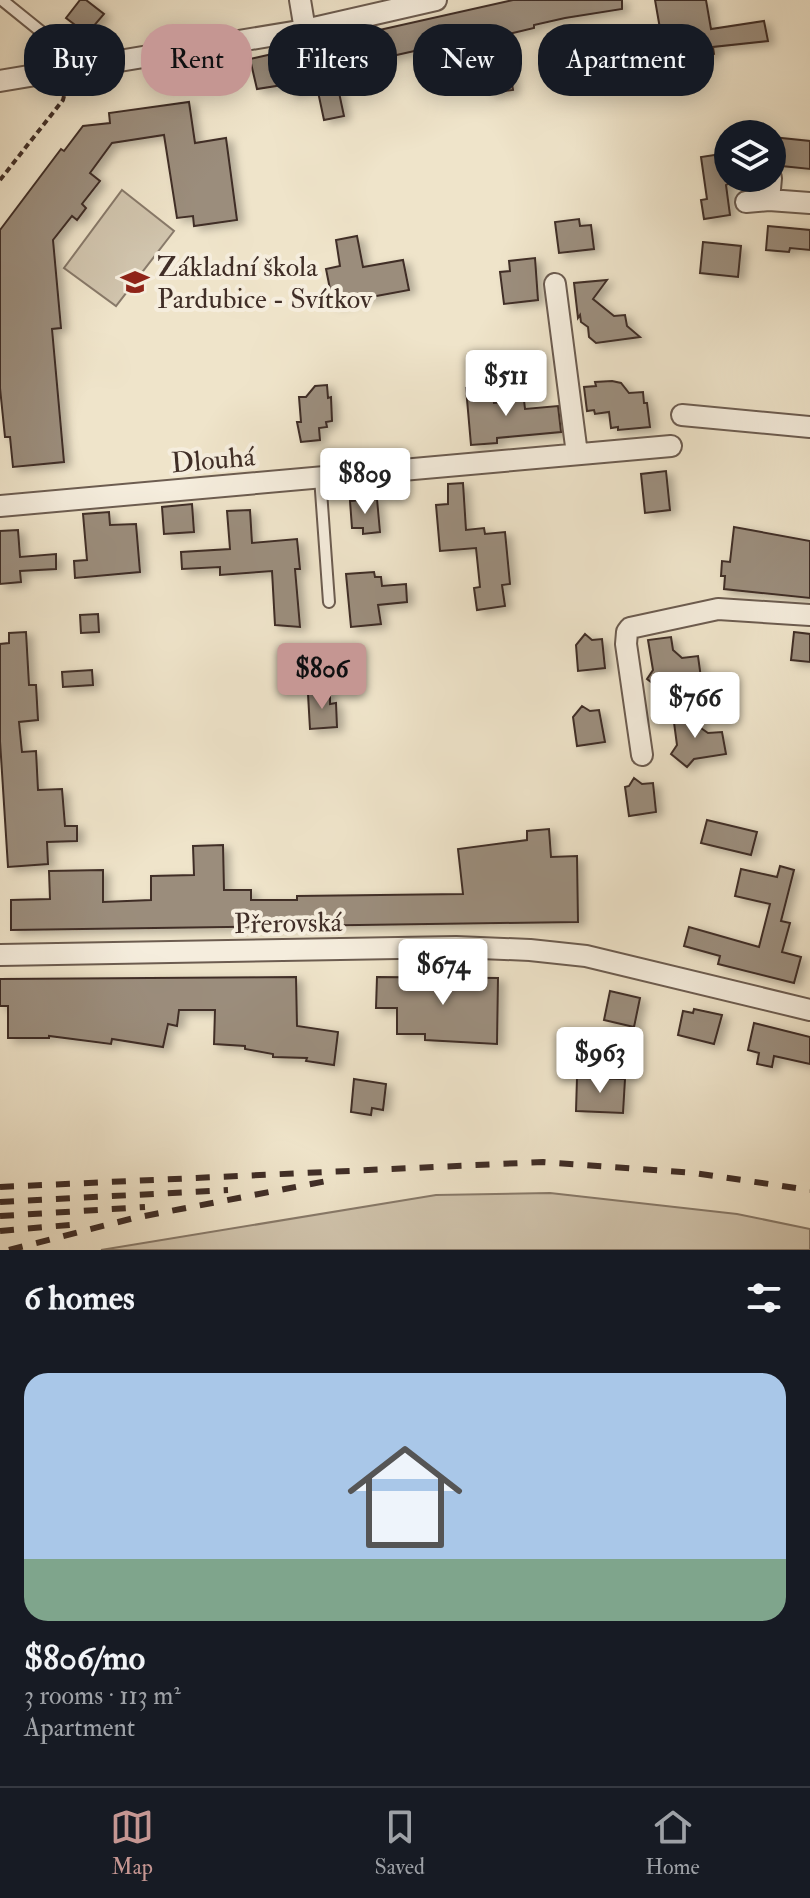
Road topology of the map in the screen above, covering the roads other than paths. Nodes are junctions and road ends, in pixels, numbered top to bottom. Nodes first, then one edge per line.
1 (2, 0) edge
2 (300, 0) edge
3 (436, 0) edge
4 (32, 24) edge
5 (304, 24) edge
6 (331, 24) edge
7 (268, 36) edge
8 (125, 60) edge
9 (24, 77) edge
10 (0, 81) edge
11 (770, 192) edge
12 (769, 200) junction
13 (746, 202) dead end
14 (810, 203) edge
15 (555, 284) dead end
16 (682, 415) dead end
17 (810, 427) edge
18 (671, 446) dead end
19 (577, 454) junction
20 (320, 477) junction
21 (0, 506) edge
22 (329, 602) dead end
23 (810, 615) edge
24 (642, 755) dead end
25 (0, 955) edge
26 (810, 1010) edge

1 - 4 lane
2 - 5 street
3 - 6 street
7 - 8 street
9 - 10 street
11 - 12 street
12 - 13 street
12 - 14 street
15 - 19 street
16 - 17 street
18 - 19 street, Dlouhá
19 - 20 street, Dlouhá
20 - 21 street, Dlouhá
20 - 22 lane
23 - 24 street
25 - 26 street, Přerovská

